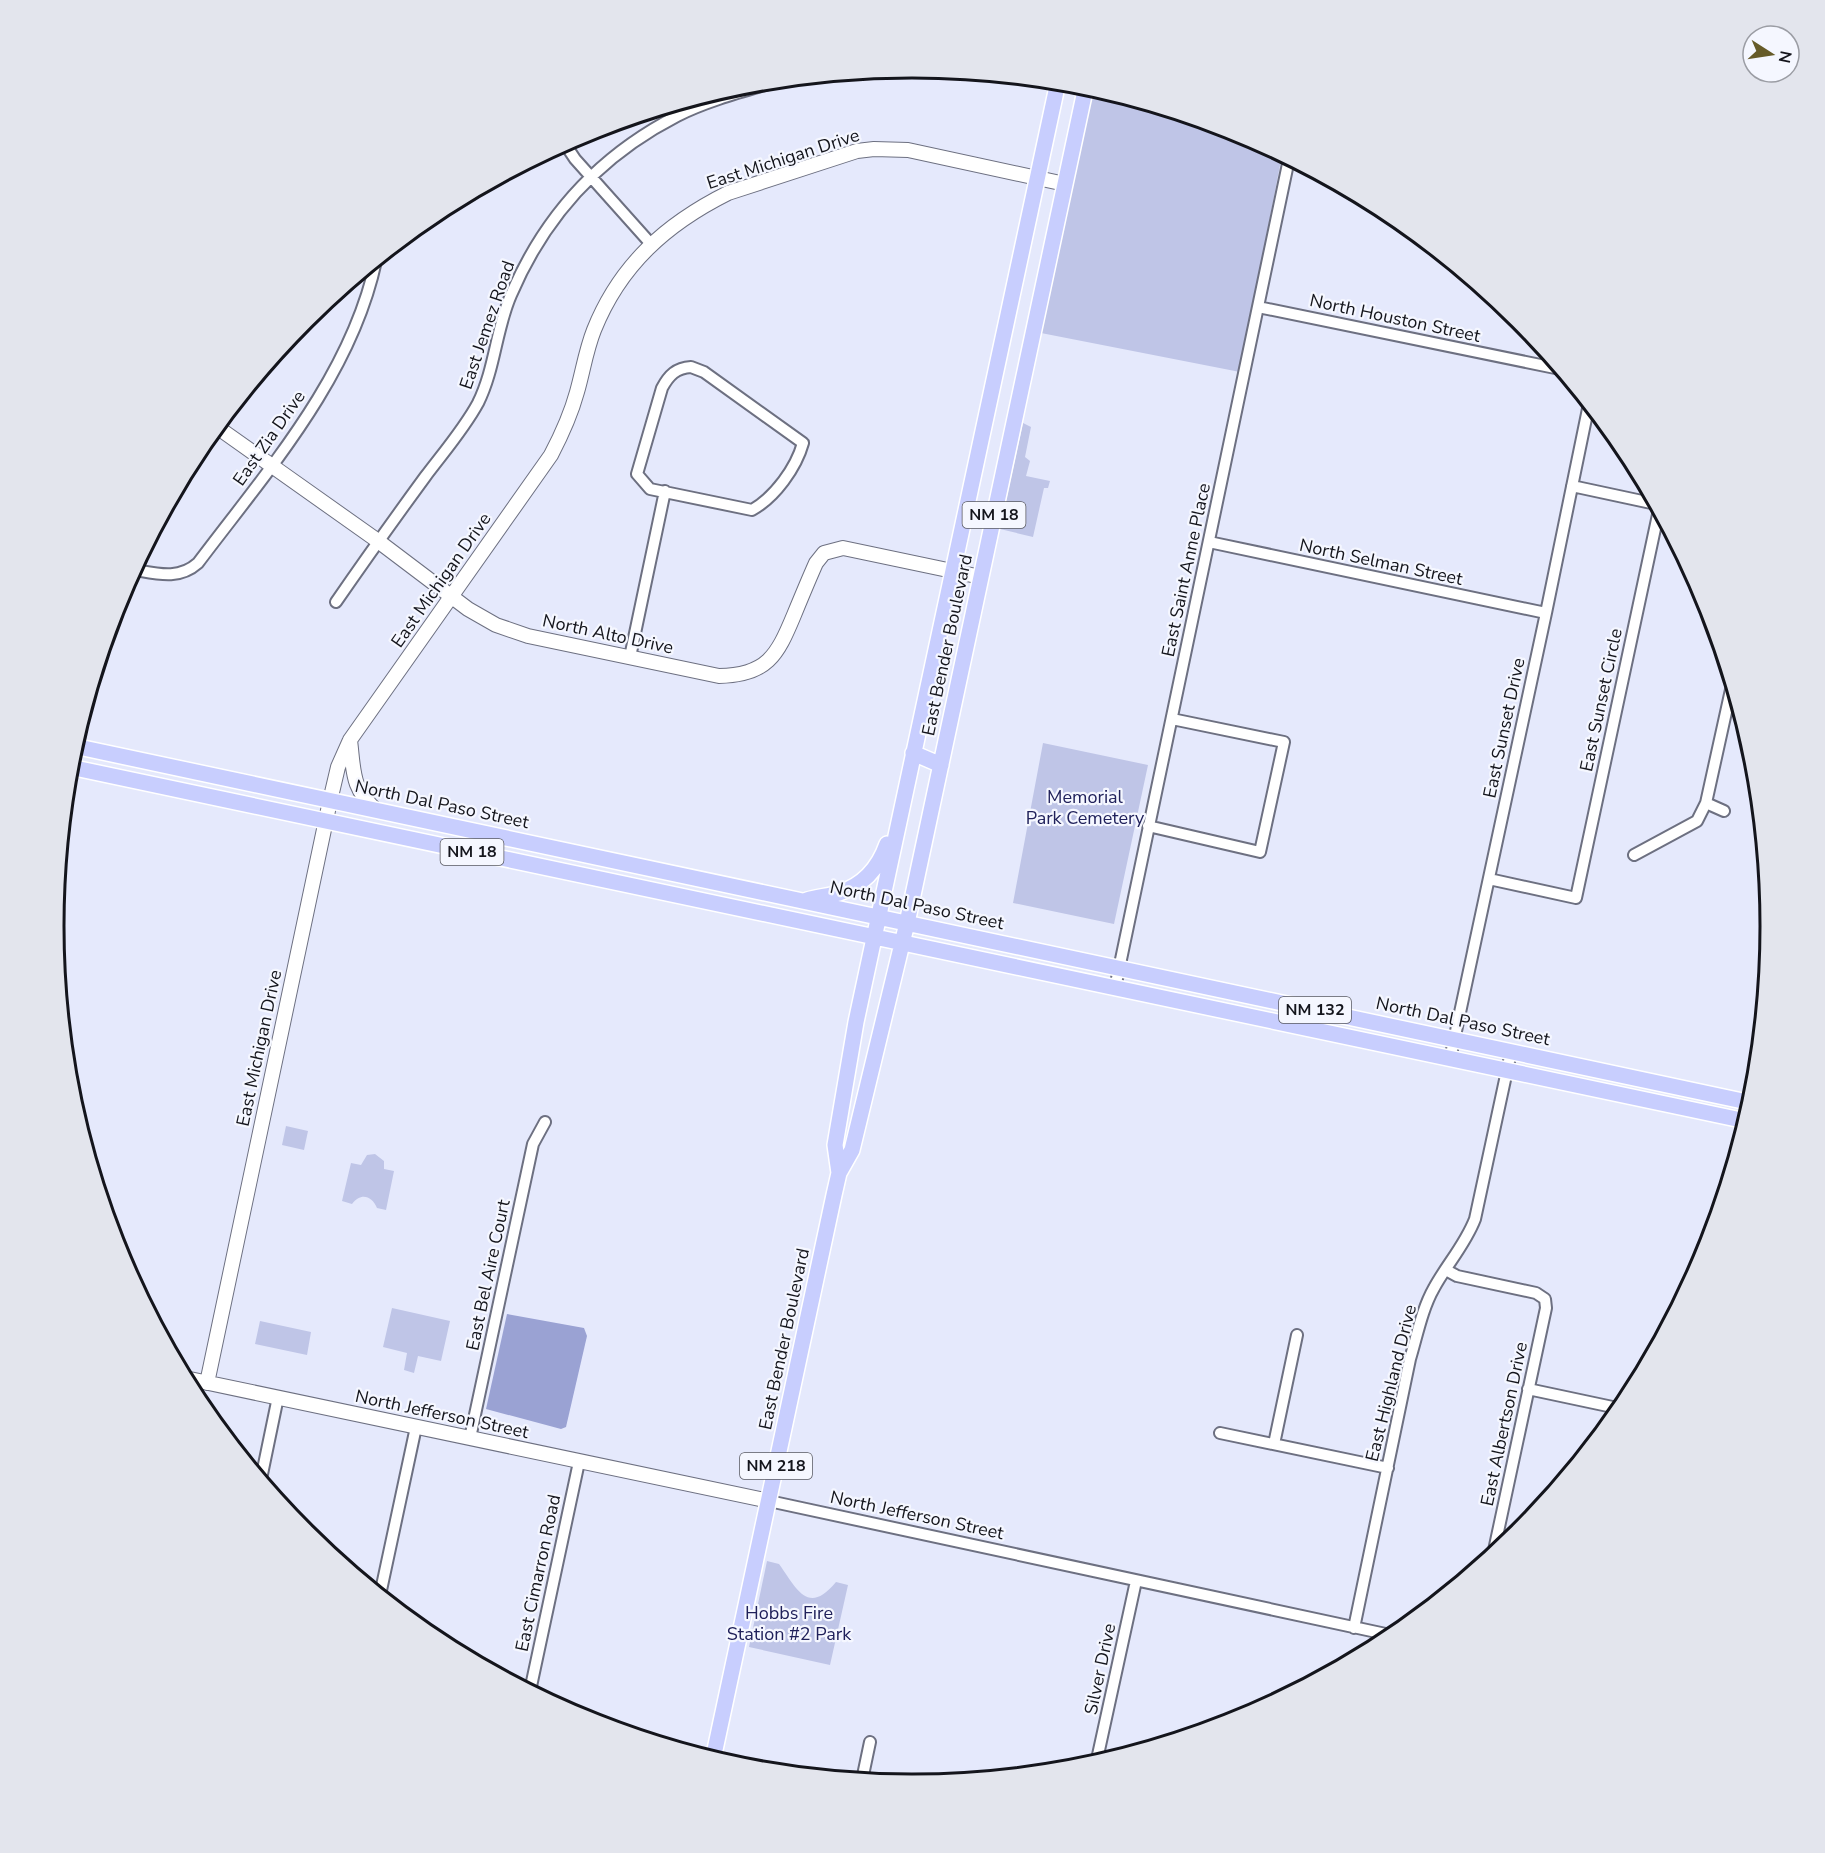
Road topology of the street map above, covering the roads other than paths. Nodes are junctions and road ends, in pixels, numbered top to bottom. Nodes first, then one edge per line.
1 (1056, 91) edge
2 (1084, 96) edge
3 (705, 104) edge
4 (570, 151) edge
5 (1288, 166) edge
6 (590, 176) junction
7 (1037, 178) junction
8 (1065, 184) junction
9 (651, 244) junction
10 (373, 273) edge
11 (1258, 307) junction
12 (1550, 367) edge
13 (1587, 413) edge
14 (224, 431) edge
15 (271, 465) junction
16 (1572, 486) junction
17 (664, 491) junction
18 (1647, 502) edge
19 (1657, 520) edge
20 (378, 541) junction
21 (1209, 542) junction
22 (143, 571) edge
23 (953, 571) junction
24 (981, 577) junction
25 (452, 597) junction
26 (336, 602) dead end
27 (1546, 613) junction
28 (630, 657) junction
29 (1729, 698) edge
30 (1172, 719) junction
31 (350, 740) junction
32 (84, 748) edge
33 (913, 753) junction
34 (941, 765) junction
35 (80, 769) edge
36 (330, 801) junction
37 (1706, 803) junction
38 (377, 811) junction
39 (1724, 811) dead end
40 (326, 821) junction
41 (1148, 826) junction
42 (897, 829) junction
43 (1634, 855) dead end
44 (1489, 879) junction
45 (802, 901) junction
46 (879, 917) junction
47 (907, 923) junction
48 (875, 937) junction
49 (903, 943) junction
50 (1119, 968) junction
51 (1115, 988) junction
52 (1454, 1040) junction
53 (1511, 1052) junction
54 (1450, 1059) junction
55 (1507, 1071) junction
56 (1742, 1101) edge
57 (1738, 1119) edge
58 (545, 1122) dead end
59 (839, 1173) junction
60 (1446, 1270) junction
61 (1297, 1335) dead end
62 (196, 1381) edge
63 (207, 1383) junction
64 (1528, 1389) junction
65 (278, 1397) junction
66 (1612, 1407) edge
67 (416, 1427) junction
68 (1220, 1433) dead end
69 (470, 1438) junction
70 (1274, 1444) junction
71 (579, 1462) junction
72 (1388, 1468) junction
73 (263, 1471) edge
74 (769, 1501) junction
75 (1496, 1541) edge
76 (1136, 1581) junction
77 (382, 1587) edge
78 (1354, 1628) junction
79 (1382, 1633) edge
80 (531, 1684) edge
81 (870, 1742) dead end
82 (714, 1751) edge
83 (1098, 1753) edge
84 (863, 1773) edge

1 - 7 main road, East Bender Boulevard / NM 18
2 - 8 main road, East Bender Boulevard / NM 18
3 - 6 street, East Jemez Road
4 - 6 street
5 - 11 street, East Saint Anne Place
6 - 9 street
6 - 20 street, East Jemez Road
7 - 8 street, East Michigan Drive
7 - 9 street, East Michigan Drive
7 - 23 main road, East Bender Boulevard / NM 18
8 - 24 main road, East Bender Boulevard / NM 18
9 - 25 street, East Michigan Drive
10 - 15 street, East Zia Drive
11 - 12 street, North Houston Street
11 - 21 street, East Saint Anne Place
13 - 16 street, East Sunset Drive
14 - 15 street, North Alto Drive
15 - 20 street, North Alto Drive
15 - 22 street, East Zia Drive
16 - 18 street
16 - 27 street, East Sunset Drive
17 - 17 street
17 - 28 street
19 - 44 street, East Sunset Circle
20 - 25 street, North Alto Drive
20 - 26 street, East Jemez Road
21 - 27 street, North Selman Street
21 - 30 street, East Saint Anne Place
23 - 24 street, North Alto Drive
23 - 28 street, North Alto Drive
23 - 33 main road, East Bender Boulevard / NM 18
24 - 34 main road, East Bender Boulevard / NM 18
25 - 28 street, North Alto Drive
25 - 31 street, East Michigan Drive
27 - 44 street, East Sunset Drive
29 - 37 street
30 - 41 street, East Saint Anne Place
30 - 41 street
31 - 36 street, East Michigan Drive
31 - 38 street
32 - 36 main road, North Dal Paso Street / NM 18
33 - 34 main road
33 - 42 main road, East Bender Boulevard / NM 18
34 - 47 main road, East Bender Boulevard / NM 18
35 - 40 main road, NM 18
36 - 38 main road, North Dal Paso Street / NM 18
36 - 40 street, East Michigan Drive
37 - 39 street
37 - 43 street
38 - 45 main road, North Dal Paso Street / NM 18
40 - 48 main road, NM 18
40 - 63 street, East Michigan Drive
41 - 50 street, East Saint Anne Place
42 - 45 main road
42 - 46 main road, East Bender Boulevard / NM 18
44 - 52 street, East Sunset Drive
45 - 46 main road, North Dal Paso Street / NM 18
46 - 47 main road, North Dal Paso Street / NM 132
46 - 48 main road, East Bender Boulevard / NM 218
47 - 49 main road, East Bender Boulevard / NM 18
47 - 50 main road, North Dal Paso Street / NM 132
48 - 49 main road, NM 132
48 - 59 main road, East Bender Boulevard / NM 218
49 - 51 main road, NM 132
49 - 59 main road, East Bender Boulevard
50 - 51 street, East Saint Anne Place
50 - 52 main road, North Dal Paso Street / NM 132
51 - 54 main road, NM 132
52 - 53 main road, North Dal Paso Street / NM 132
52 - 54 street, East Sunset Drive
53 - 55 street, East Highland Drive
53 - 56 main road, North Dal Paso Street / NM 132
54 - 55 main road, NM 132
55 - 57 main road, NM 132
55 - 60 street, East Highland Drive
58 - 69 street, East Bel Aire Court
59 - 74 main road, East Bender Boulevard / NM 218
60 - 64 street, East Albertson Drive
60 - 72 street, East Highland Drive
61 - 70 street
62 - 63 street, North Jefferson Street
63 - 65 street, North Jefferson Street
64 - 66 street
64 - 75 street, East Albertson Drive
65 - 67 street, North Jefferson Street
65 - 73 street
67 - 69 street, North Jefferson Street
67 - 77 street
68 - 70 street
69 - 71 street, North Jefferson Street
70 - 72 street
71 - 74 street, North Jefferson Street
71 - 80 street, East Cimarron Road
72 - 78 street, East Highland Drive
74 - 76 street, North Jefferson Street
74 - 82 main road, East Bender Boulevard / NM 218
76 - 78 street, North Jefferson Street
76 - 83 street, Silver Drive
78 - 79 street, North Jefferson Street
81 - 84 street

